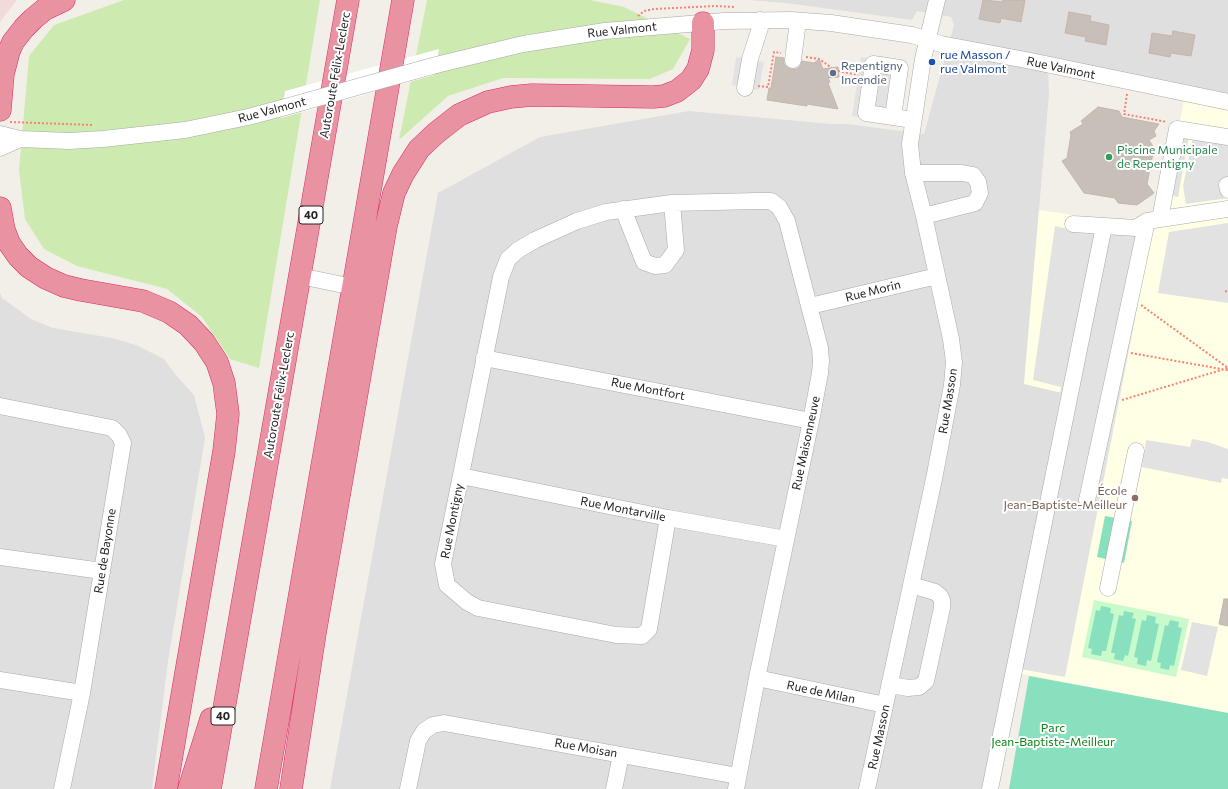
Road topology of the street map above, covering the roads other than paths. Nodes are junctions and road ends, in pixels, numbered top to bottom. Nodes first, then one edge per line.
1 (64, 0) edge
2 (348, 0) edge
3 (403, 0) edge
4 (937, 0) edge
5 (760, 20) junction
6 (798, 21) junction
7 (703, 23) junction
8 (928, 39) junction
9 (793, 60) dead end
10 (753, 87) road end
11 (1228, 102) edge
12 (892, 117) dead end
13 (913, 120) junction
14 (3, 122) edge
15 (1228, 137) edge
16 (20, 140) junction
17 (0, 148) edge
18 (913, 173) junction
19 (672, 204) junction
20 (0, 208) edge
21 (623, 209) junction
22 (1228, 209) edge
23 (924, 216) junction
24 (1153, 220) junction
25 (1074, 224) dead end
26 (1104, 226) junction
27 (300, 276) junction
28 (937, 276) junction
29 (501, 277) joint
30 (353, 287) junction
31 (810, 306) junction
32 (484, 358) junction
33 (0, 406) edge
34 (811, 421) junction
35 (1136, 450) dead end
36 (461, 476) junction
37 (1087, 500) dead end
38 (668, 518) junction
39 (786, 539) junction
40 (0, 557) edge
41 (102, 571) junction
42 (911, 585) junction
43 (1108, 588) dead end
44 (236, 642) junction
45 (757, 678) junction
46 (0, 680) edge
47 (891, 685) junction
48 (82, 693) junction
49 (885, 705) junction
50 (278, 720) junction
51 (621, 755) junction
52 (737, 783) edge
53 (62, 789) edge
54 (166, 789) edge
55 (189, 789) edge
56 (210, 789) edge
57 (266, 789) edge
58 (272, 789) edge
59 (292, 789) edge
60 (408, 789) edge
61 (614, 789) edge
62 (867, 789) edge
63 (990, 789) edge

1 - 14 highway
2 - 27 highway, Autoroute Félix-Leclerc / 40
3 - 30 highway
4 - 8 street, Rue Masson
5 - 6 street, Rue Valmont
5 - 7 street, Rue Valmont
5 - 10 street
6 - 8 street, Rue Valmont
6 - 9 street
7 - 16 street, Rue Valmont, bridge
7 - 59 highway
8 - 11 street, Rue Valmont
8 - 13 street, Rue Masson
12 - 13 street
13 - 18 street, Rue Masson
14 - 16 street, Rue Valmont
15 - 24 street
16 - 17 street, Rue Valmont
18 - 23 street, Rue Masson
18 - 23 street
19 - 21 street, Rue Maisonneuve
19 - 21 street
19 - 31 street, Rue Maisonneuve
20 - 54 highway
21 - 29 street, Rue Maisonneuve
22 - 24 street
23 - 28 street, Rue Masson
24 - 26 street
24 - 37 street
25 - 26 street
26 - 63 street
27 - 30 street
27 - 44 highway, Autoroute Félix-Leclerc / 40
28 - 31 street, Rue Morin
28 - 42 street, Rue Masson
29 - 32 street, Rue Montigny
30 - 50 highway
31 - 34 street, Rue Maisonneuve
32 - 34 street, Rue Montfort
32 - 36 street, Rue Montigny
33 - 41 street, Rue de Bayonne
34 - 39 street, Rue Maisonneuve
35 - 43 street
36 - 38 street, Rue Montarville
36 - 38 street, Rue Montigny
38 - 39 street, Rue Montarville
39 - 45 street, Rue Maisonneuve
40 - 41 street
41 - 48 street, Rue de Bayonne
42 - 47 street, Rue Masson
42 - 47 street
44 - 55 highway
44 - 56 highway, Autoroute Félix-Leclerc / 40
45 - 49 street, Rue de Milan
45 - 52 street, Rue Maisonneuve
46 - 48 street
47 - 49 street, Rue Masson
48 - 53 street, Rue de Bayonne
49 - 62 street, Rue Masson
50 - 57 highway
50 - 58 highway
51 - 52 street, Rue Moisan
51 - 60 street, Rue Moisan
51 - 61 street

